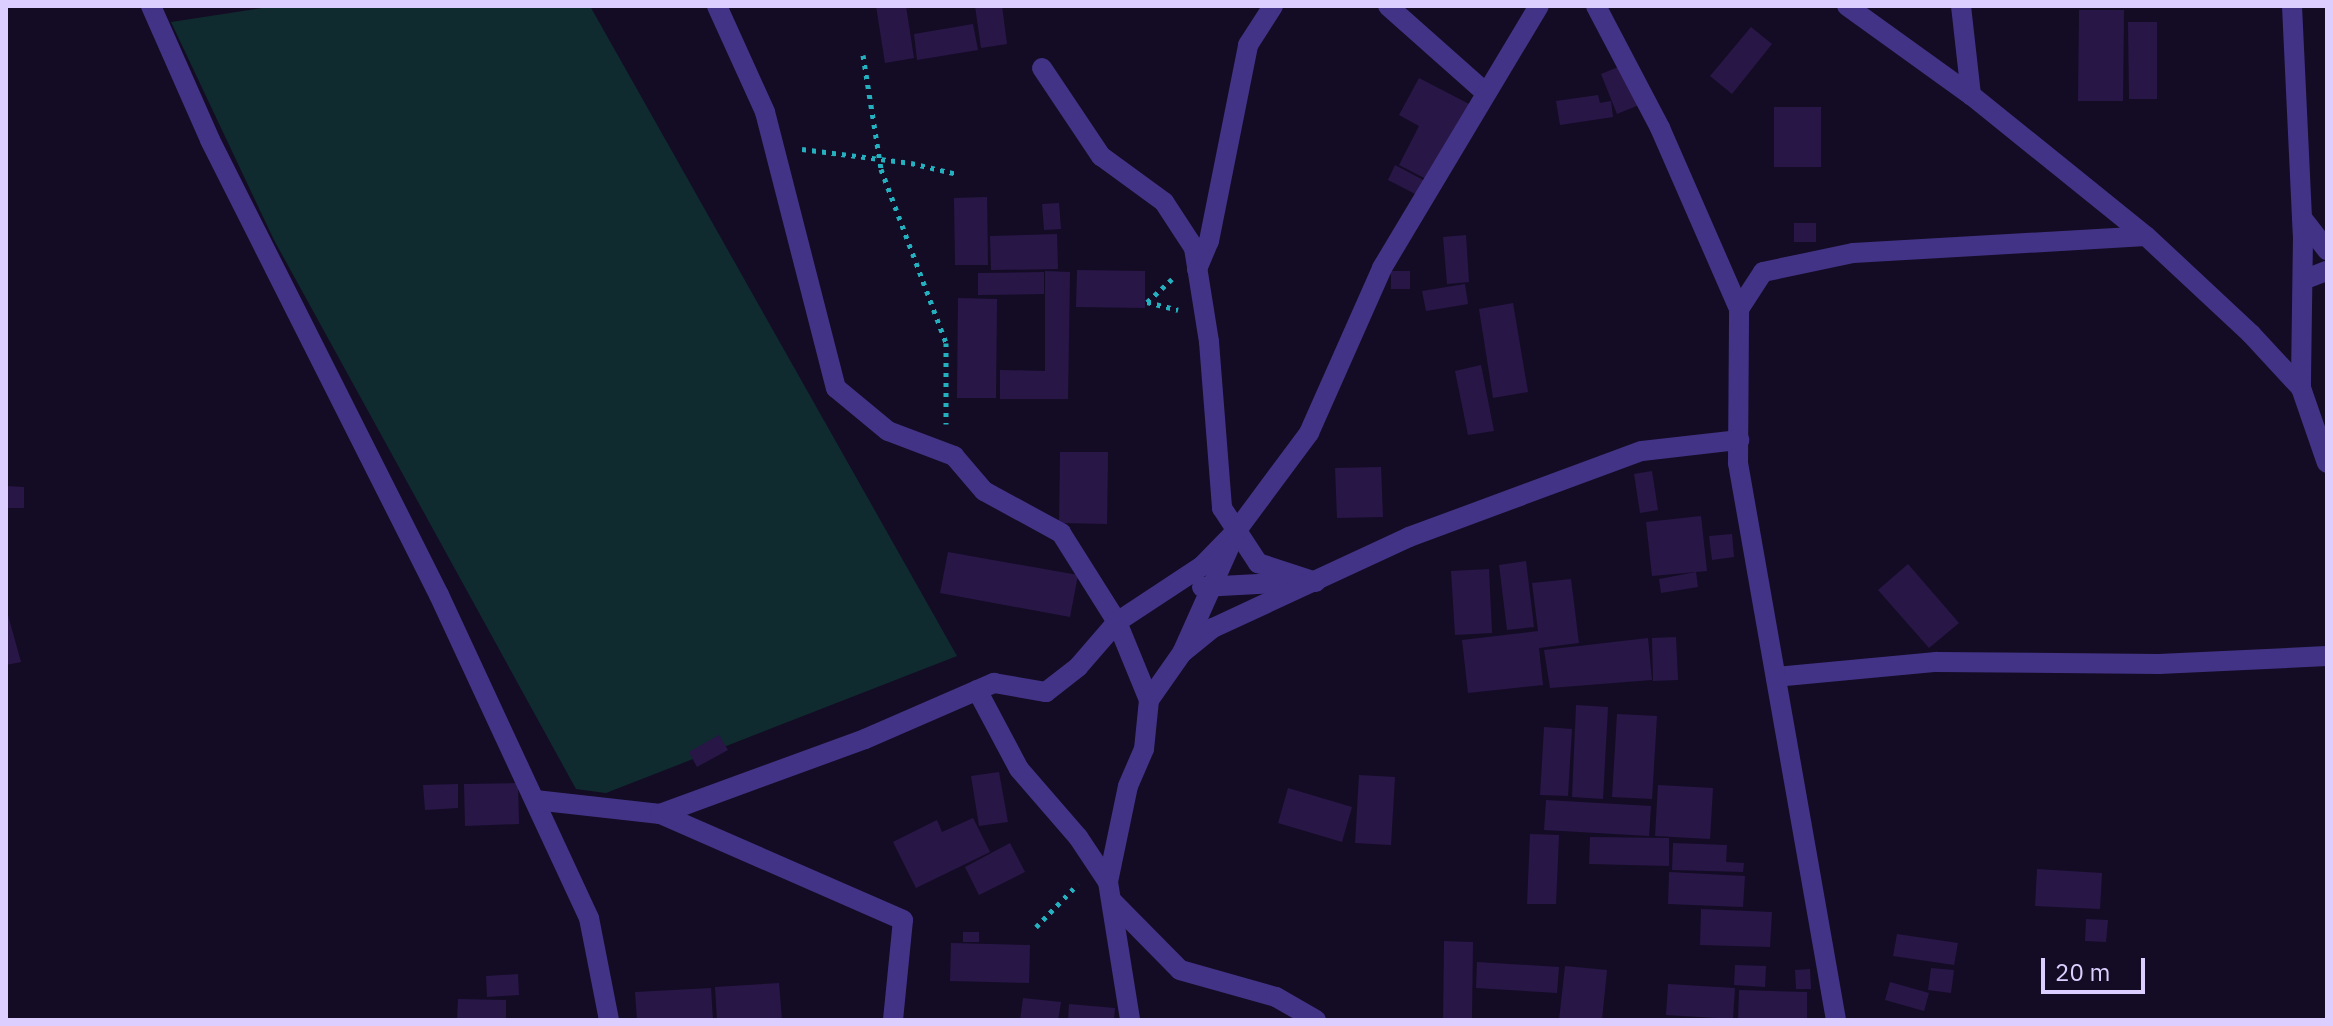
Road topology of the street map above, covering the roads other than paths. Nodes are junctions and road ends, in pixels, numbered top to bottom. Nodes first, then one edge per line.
1 (151, 6) edge
2 (717, 6) edge
3 (1273, 6) edge
4 (1388, 6) edge
5 (1407, 6) edge
6 (1539, 6) edge
7 (1596, 6) edge
8 (1847, 6) edge
9 (1961, 6) edge
10 (2292, 6) edge
11 (1414, 30) junction
12 (1042, 68) dead end
13 (1486, 93) junction
14 (1971, 95) junction
15 (2302, 218) junction
16 (2146, 236) junction
17 (2327, 250) edge
18 (1197, 269) junction
19 (2327, 271) edge
20 (2303, 280) junction
21 (1739, 309) junction
22 (2301, 388) junction
23 (1739, 440) junction
24 (2327, 463) edge
25 (1237, 530) junction
26 (1312, 582) junction
27 (1212, 586) junction
28 (1163, 593) junction
29 (1117, 622) junction
30 (1182, 653) junction
31 (2327, 656) edge
32 (1776, 677) junction
33 (977, 690) junction
34 (1149, 700) junction
35 (535, 800) junction
36 (660, 814) junction
37 (1107, 883) junction
38 (609, 1020) edge
39 (893, 1020) edge
40 (1130, 1020) edge
41 (1316, 1020) edge
42 (1836, 1020) edge

1 - 35 street
2 - 29 street
3 - 18 street
4 - 11 street
5 - 11 street
6 - 13 street
7 - 21 street
8 - 14 street
9 - 14 street
10 - 15 street
11 - 13 street
12 - 18 street
13 - 25 street
14 - 16 street
15 - 17 street
15 - 20 street
16 - 21 street
16 - 22 street
18 - 25 street
19 - 20 street
20 - 22 street
21 - 23 street
22 - 24 street
23 - 26 street
23 - 32 street
25 - 26 street
25 - 27 street
25 - 28 street
26 - 27 street
26 - 30 street
27 - 28 street
27 - 30 street
28 - 29 street
29 - 33 street
29 - 34 street
30 - 34 street
31 - 32 street
32 - 42 street
33 - 36 street
33 - 37 street
34 - 37 street
35 - 36 street
35 - 38 street
36 - 39 street
37 - 40 street
37 - 41 street

